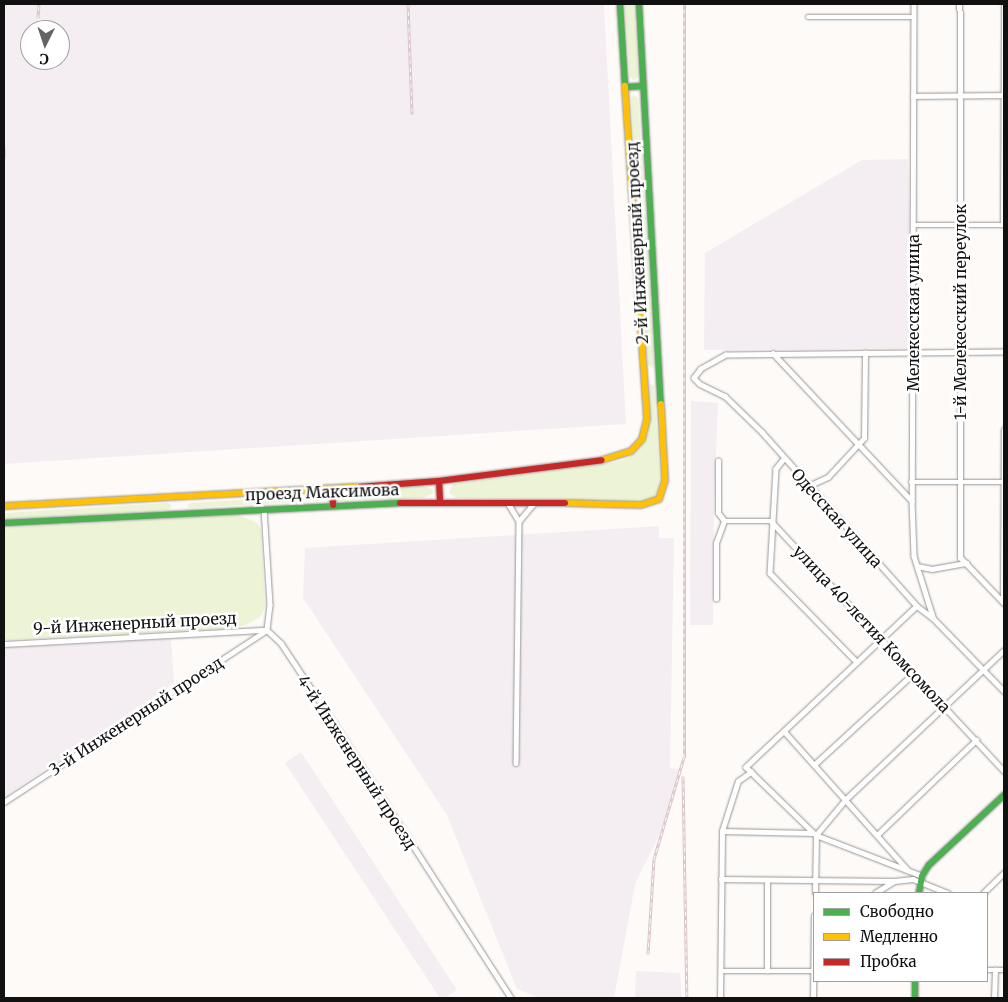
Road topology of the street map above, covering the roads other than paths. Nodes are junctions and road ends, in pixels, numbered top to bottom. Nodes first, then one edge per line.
1 (620, 4) edge
2 (639, 4) edge
3 (914, 4) edge
4 (960, 4) edge
5 (1004, 4) edge
6 (808, 17) dead end
7 (914, 17) junction
8 (642, 86) junction
9 (627, 87) junction
10 (959, 95) junction
11 (1004, 95) edge
12 (913, 96) junction
13 (913, 225) junction
14 (960, 225) junction
15 (1004, 225) edge
16 (960, 352) junction
17 (1004, 352) edge
18 (773, 353) junction
19 (864, 353) junction
20 (913, 353) junction
21 (645, 374) junction
22 (658, 374) junction
23 (1004, 430) edge
24 (860, 445) junction
25 (784, 459) junction
26 (612, 460) joint
27 (718, 461) dead end
28 (439, 481) junction
29 (912, 482) junction
30 (961, 482) junction
31 (1004, 482) edge
32 (808, 486) junction
33 (332, 490) junction
34 (179, 499) junction
35 (440, 501) junction
36 (505, 501) junction
37 (912, 501) junction
38 (535, 502) junction
39 (333, 505) junction
40 (641, 505) joint
41 (4, 506) edge
42 (264, 508) junction
43 (180, 512) junction
44 (519, 521) junction
45 (724, 521) junction
46 (771, 521) junction
47 (4, 523) edge
48 (1004, 545) edge
49 (966, 563) junction
50 (917, 566) junction
51 (716, 599) dead end
52 (1004, 603) edge
53 (917, 606) junction
54 (933, 618) junction
55 (267, 630) junction
56 (882, 639) junction
57 (4, 644) edge
58 (1004, 650) edge
59 (857, 662) junction
60 (984, 670) junction
61 (914, 673) junction
62 (1004, 691) edge
63 (945, 706) junction
64 (784, 731) junction
65 (976, 740) junction
66 (516, 763) dead end
67 (815, 764) junction
68 (1004, 771) edge
69 (751, 772) junction
70 (1004, 795) edge
71 (846, 799) junction
72 (4, 802) edge
73 (722, 831) junction
74 (878, 834) junction
75 (816, 835) junction
76 (909, 871) junction
77 (1004, 873) edge
78 (921, 878) junction
79 (721, 879) junction
80 (815, 880) junction
81 (768, 881) junction
82 (894, 881) junction
83 (815, 892) edge
84 (877, 892) edge
85 (919, 892) edge
86 (946, 892) edge
87 (984, 892) edge
88 (988, 970) edge
89 (994, 970) junction
90 (1004, 970) edge
91 (722, 971) junction
92 (767, 971) junction
93 (813, 971) edge
94 (814, 982) edge
95 (915, 982) edge
96 (511, 998) edge
97 (720, 998) edge
98 (813, 998) edge
99 (915, 998) edge
100 (994, 998) edge

1 - 9 main road, 2-й Инженерный проезд
2 - 8 main road, 2-й Инженерный проезд
3 - 7 street, Мелекесская улица
4 - 10 street, 1-й Мелекесский переулок
5 - 11 street
6 - 7 street
7 - 12 street, Мелекесская улица
8 - 9 main road
8 - 22 main road, 2-й Инженерный проезд
9 - 21 main road, 2-й Инженерный проезд
10 - 11 street
10 - 12 street
10 - 14 street, 1-й Мелекесский переулок
11 - 15 street
12 - 13 street, Мелекесская улица
13 - 14 street
13 - 20 street, Мелекесская улица
14 - 15 street
14 - 16 street, 1-й Мелекесский переулок
16 - 17 street
16 - 20 street
16 - 30 street, 1-й Мелекесский переулок
18 - 19 street
18 - 24 street
18 - 25 street, Одесская улица
19 - 20 street
19 - 24 street
20 - 29 street, Мелекесская улица
21 - 22 main road
21 - 26 main road, 2-й Инженерный проезд
22 - 40 main road, 2-й Инженерный проезд
23 - 31 street
24 - 32 street
24 - 37 street
25 - 32 street, Одесская улица
25 - 46 street
26 - 28 main road, проезд Максимова
27 - 45 street
28 - 33 main road, проезд Максимова
28 - 35 main road
29 - 30 street
29 - 37 street, Мелекесская улица
30 - 31 street
30 - 49 street, 1-й Мелекесский переулок
31 - 48 street
32 - 53 street, Одесская улица
33 - 34 main road, проезд Максимова
33 - 39 main road
34 - 41 main road, проезд Максимова
34 - 43 main road
35 - 36 main road, проезд Максимова
35 - 39 main road, проезд Максимова
36 - 38 main road, проезд Максимова
36 - 44 street
37 - 50 street, Мелекесская улица
38 - 40 main road, проезд Максимова
38 - 44 street
39 - 42 main road, проезд Максимова
42 - 43 main road, проезд Максимова
42 - 55 street
43 - 47 main road, проезд Максимова
44 - 66 street
45 - 46 street
45 - 51 street
46 - 56 street, улица 40-летия Комсомола
46 - 59 street
48 - 52 street
49 - 50 street
49 - 52 street
50 - 54 street, Мелекесская улица
53 - 54 street, Одесская улица
53 - 56 street
54 - 60 street, Одесская улица
55 - 57 street, 9-й Инженерный проезд
55 - 72 street, 3-й Инженерный проезд
55 - 96 street, 4-й Инженерный проезд
56 - 59 street
56 - 61 street, улица 40-летия Комсомола
58 - 60 street
59 - 64 street
60 - 62 street, Одесская улица
60 - 63 street
61 - 63 street, улица 40-летия Комсомола
61 - 67 street
63 - 65 street, улица 40-летия Комсомола
63 - 71 street
64 - 67 street
64 - 69 street
65 - 68 street, улица 40-летия Комсомола
65 - 74 street
67 - 71 street
69 - 73 street
69 - 75 street
70 - 78 main road
71 - 74 street
71 - 75 street
73 - 75 street
73 - 79 street
74 - 76 street
75 - 76 street
75 - 80 street
76 - 78 street
77 - 87 street
78 - 82 street
78 - 85 main road
78 - 86 street
79 - 81 street
79 - 91 street
80 - 81 street
80 - 82 street
80 - 83 street
81 - 92 street
82 - 84 street
88 - 89 street
89 - 90 street
89 - 100 street
91 - 92 street
91 - 97 street
92 - 93 street
94 - 98 street
95 - 99 main road

